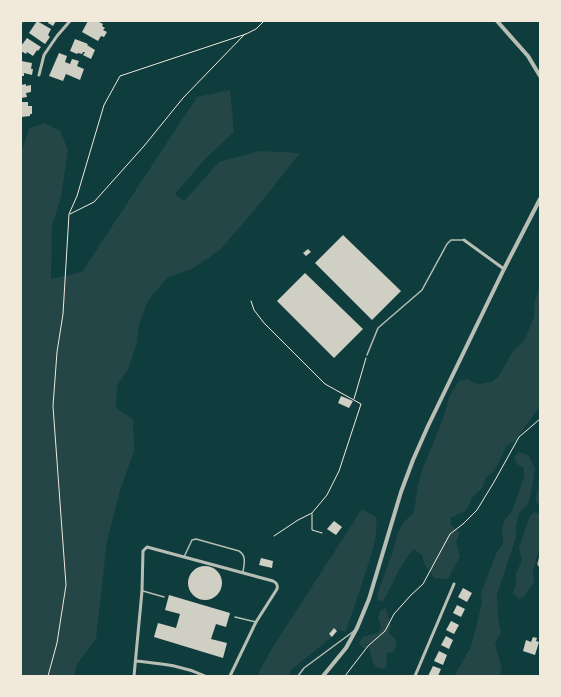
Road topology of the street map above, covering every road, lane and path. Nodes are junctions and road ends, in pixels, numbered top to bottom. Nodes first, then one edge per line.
1 (70, 21) edge
2 (264, 21) edge
3 (497, 21) edge
4 (246, 34) junction
5 (39, 75) dead end
6 (540, 76) edge
7 (540, 199) edge
8 (69, 214) junction
9 (464, 240) joint
10 (504, 269) junction
11 (251, 301) dead end
12 (367, 355) joint
13 (354, 400) junction
14 (540, 419) edge
15 (312, 513) junction
16 (322, 533) dead end
17 (274, 536) dead end
18 (184, 557) junction
19 (540, 557) edge
20 (540, 567) edge
21 (243, 572) junction
22 (454, 584) dead end
23 (142, 591) junction
24 (164, 597) dead end
25 (234, 617) dead end
26 (256, 622) junction
27 (357, 628) junction
28 (136, 661) junction
29 (48, 676) edge
30 (134, 676) edge
31 (205, 676) edge
32 (230, 676) edge
33 (298, 676) edge
34 (323, 676) edge
35 (345, 676) edge
36 (415, 676) edge

1 - 5 street
2 - 4 path
3 - 6 street
4 - 8 path
4 - 8 path
7 - 10 street
8 - 29 path
9 - 10 street
9 - 12 lane
10 - 27 street
11 - 13 path
12 - 13 path
13 - 15 path
14 - 35 path
15 - 16 path
15 - 17 path
18 - 21 street
18 - 21 lane
18 - 23 street
19 - 20 lane
21 - 26 street
22 - 36 street
23 - 24 lane
23 - 28 street
25 - 26 lane
26 - 32 street
27 - 33 lane
27 - 34 street
28 - 30 street
28 - 31 street

